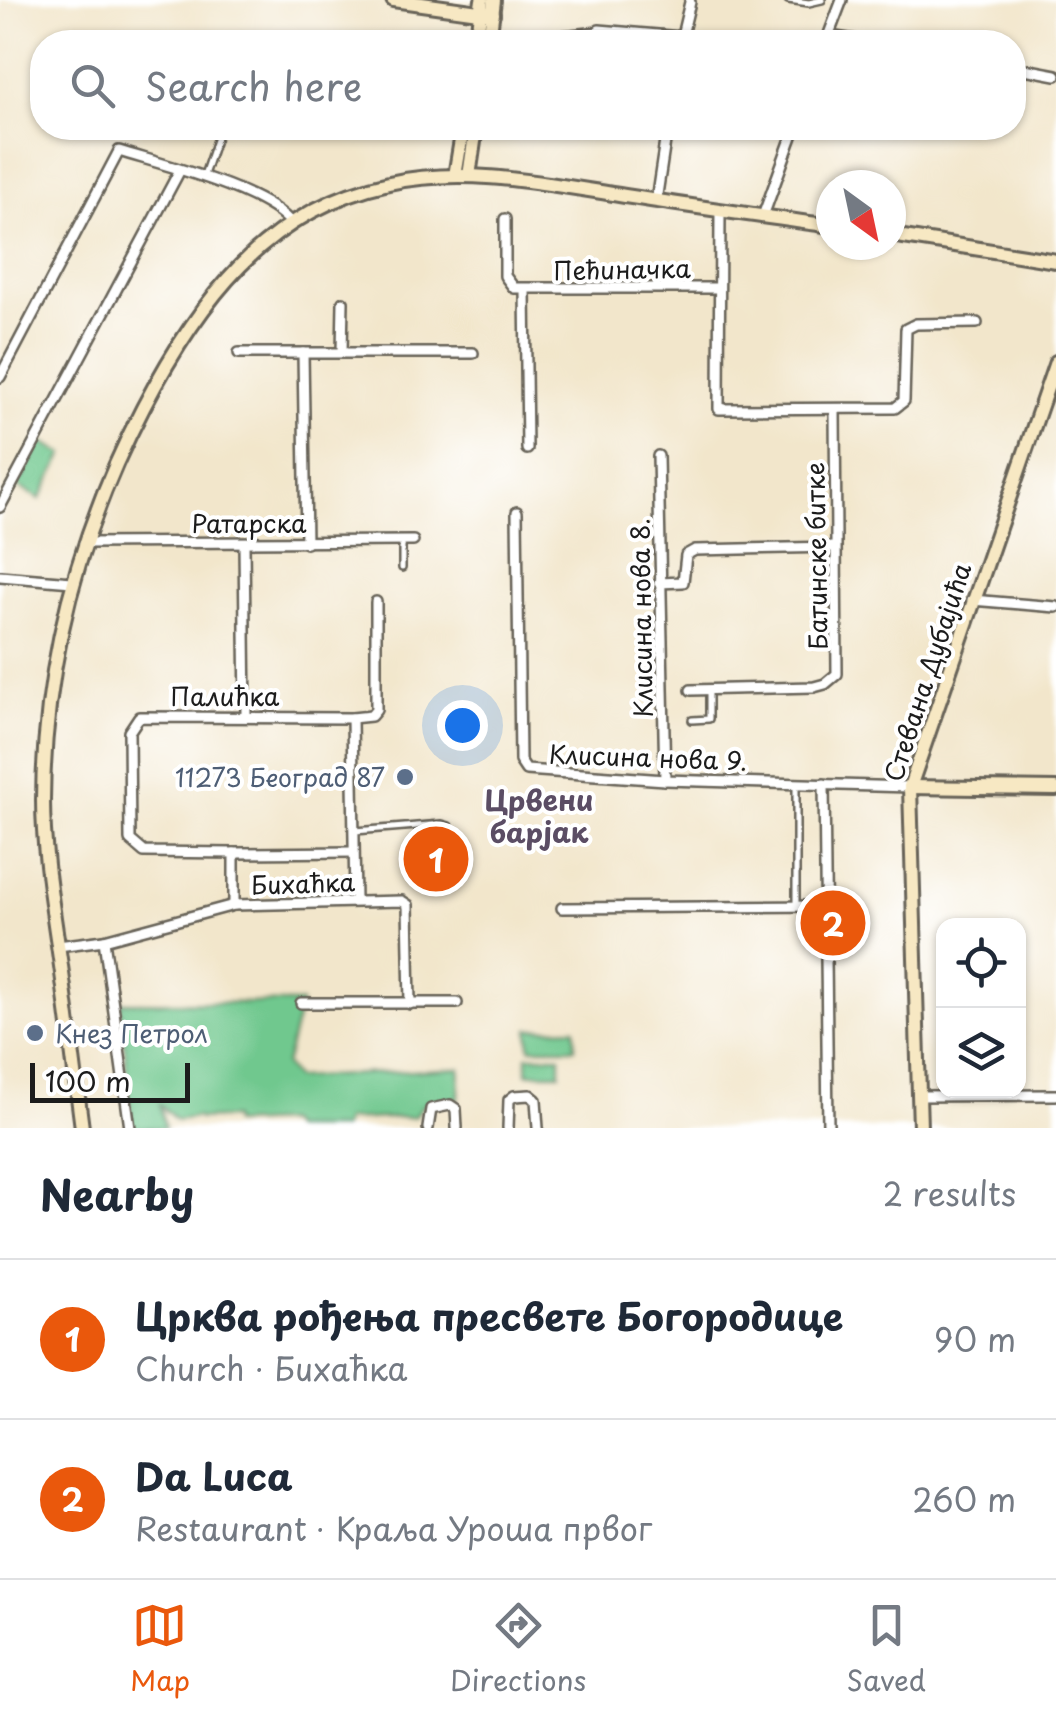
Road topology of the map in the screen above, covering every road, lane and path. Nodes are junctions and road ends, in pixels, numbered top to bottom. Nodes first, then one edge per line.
1 (393, 0) edge
2 (788, 0) edge
3 (822, 0) edge
4 (842, 0) edge
5 (690, 1) edge
6 (487, 7) edge
7 (684, 30) edge
8 (830, 30) edge
9 (1026, 69) edge
10 (1056, 75) edge
11 (216, 140) edge
12 (463, 140) edge
13 (472, 140) edge
14 (666, 140) edge
15 (791, 140) edge
16 (180, 170) junction
17 (462, 176) junction
18 (203, 177) junction
19 (656, 201) junction
20 (720, 210) junction
21 (764, 216) junction
22 (505, 219) dead end
23 (292, 224) junction
24 (816, 224) edge
25 (906, 238) edge
26 (1056, 261) edge
27 (719, 288) junction
28 (525, 290) junction
29 (343, 302) dead end
30 (977, 323) dead end
31 (342, 352) junction
32 (239, 353) dead end
33 (304, 353) junction
34 (473, 353) dead end
35 (1056, 362) edge
36 (0, 377) edge
37 (835, 408) junction
38 (527, 449) dead end
39 (658, 456) dead end
40 (0, 507) edge
41 (518, 512) dead end
42 (408, 541) joint
43 (84, 543) junction
44 (306, 543) junction
45 (244, 544) junction
46 (835, 547) junction
47 (402, 568) dead end
48 (0, 576) edge
49 (72, 582) junction
50 (659, 583) junction
51 (972, 600) junction
52 (376, 602) dead end
53 (1056, 607) edge
54 (710, 689) junction
55 (691, 690) dead end
56 (246, 715) junction
57 (352, 718) junction
58 (692, 720) dead end
59 (665, 780) junction
60 (796, 782) junction
61 (824, 784) junction
62 (910, 787) junction
63 (1056, 789) edge
64 (354, 831) junction
65 (461, 850) dead end
66 (354, 852) junction
67 (234, 853) junction
68 (355, 901) junction
69 (234, 905) junction
70 (796, 906) junction
71 (825, 906) junction
72 (562, 908) dead end
73 (104, 940) junction
74 (58, 946) junction
75 (301, 1003) dead end
76 (410, 1004) junction
77 (457, 1004) dead end
78 (1056, 1095) edge
79 (919, 1096) junction
80 (82, 1128) edge
81 (130, 1128) edge
82 (428, 1128) edge
83 (457, 1128) edge
84 (508, 1128) edge
85 (538, 1128) edge
86 (828, 1128) edge
87 (920, 1128) edge

1 - 6 street
2 - 3 lane
4 - 8 street
5 - 7 street
9 - 10 street
11 - 18 lane
12 - 17 street
13 - 17 street
14 - 19 street
15 - 21 street
16 - 18 street
16 - 36 street
16 - 40 street
17 - 19 street
17 - 23 street
18 - 23 street
19 - 20 street
20 - 21 street
20 - 27 street
21 - 24 street
22 - 28 street, Пећиначка
23 - 43 street
25 - 26 street
27 - 28 street, Пећиначка
27 - 37 street
28 - 38 street, Пећиначка
29 - 31 street
30 - 37 street
31 - 33 street
31 - 34 street
32 - 33 street
33 - 44 street
35 - 51 street, Стевана Дубајића
37 - 46 street, Батинске битке
39 - 50 street, Клисина нова 8.
41 - 59 street, Клисина нова 9.
42 - 44 street, Ратарска
42 - 47 lane
43 - 45 street, Ратарска
43 - 49 street
44 - 45 street, Ратарска
45 - 56 street
46 - 50 street
46 - 54 street, Батинске битке
48 - 49 street
49 - 74 street
50 - 59 street, Клисина нова 8.
51 - 53 street
51 - 62 street, Стевана Дубајића
52 - 57 street
54 - 55 street, Батинске битке
54 - 58 lane
56 - 57 street, Палићка
56 - 67 street, Палићка
57 - 64 street
59 - 60 street, Клисина нова 9.
60 - 61 street, Клисина нова 9.
60 - 70 lane
61 - 62 street, Клисина нова 9.
61 - 71 street
62 - 63 street
62 - 79 street, Стевана Дубајића
64 - 65 lane
64 - 66 street
66 - 67 street, Палићка
66 - 68 street
67 - 69 street
68 - 69 street, Бихаћка
68 - 76 street, Бихаћка
69 - 73 street, Бихаћка
70 - 71 street
70 - 72 street
71 - 86 street
73 - 74 street, Бихаћка
73 - 81 street
74 - 80 street
75 - 76 street
76 - 77 street
78 - 79 street
79 - 87 street, Стевана Дубајића
82 - 83 street
84 - 85 street

